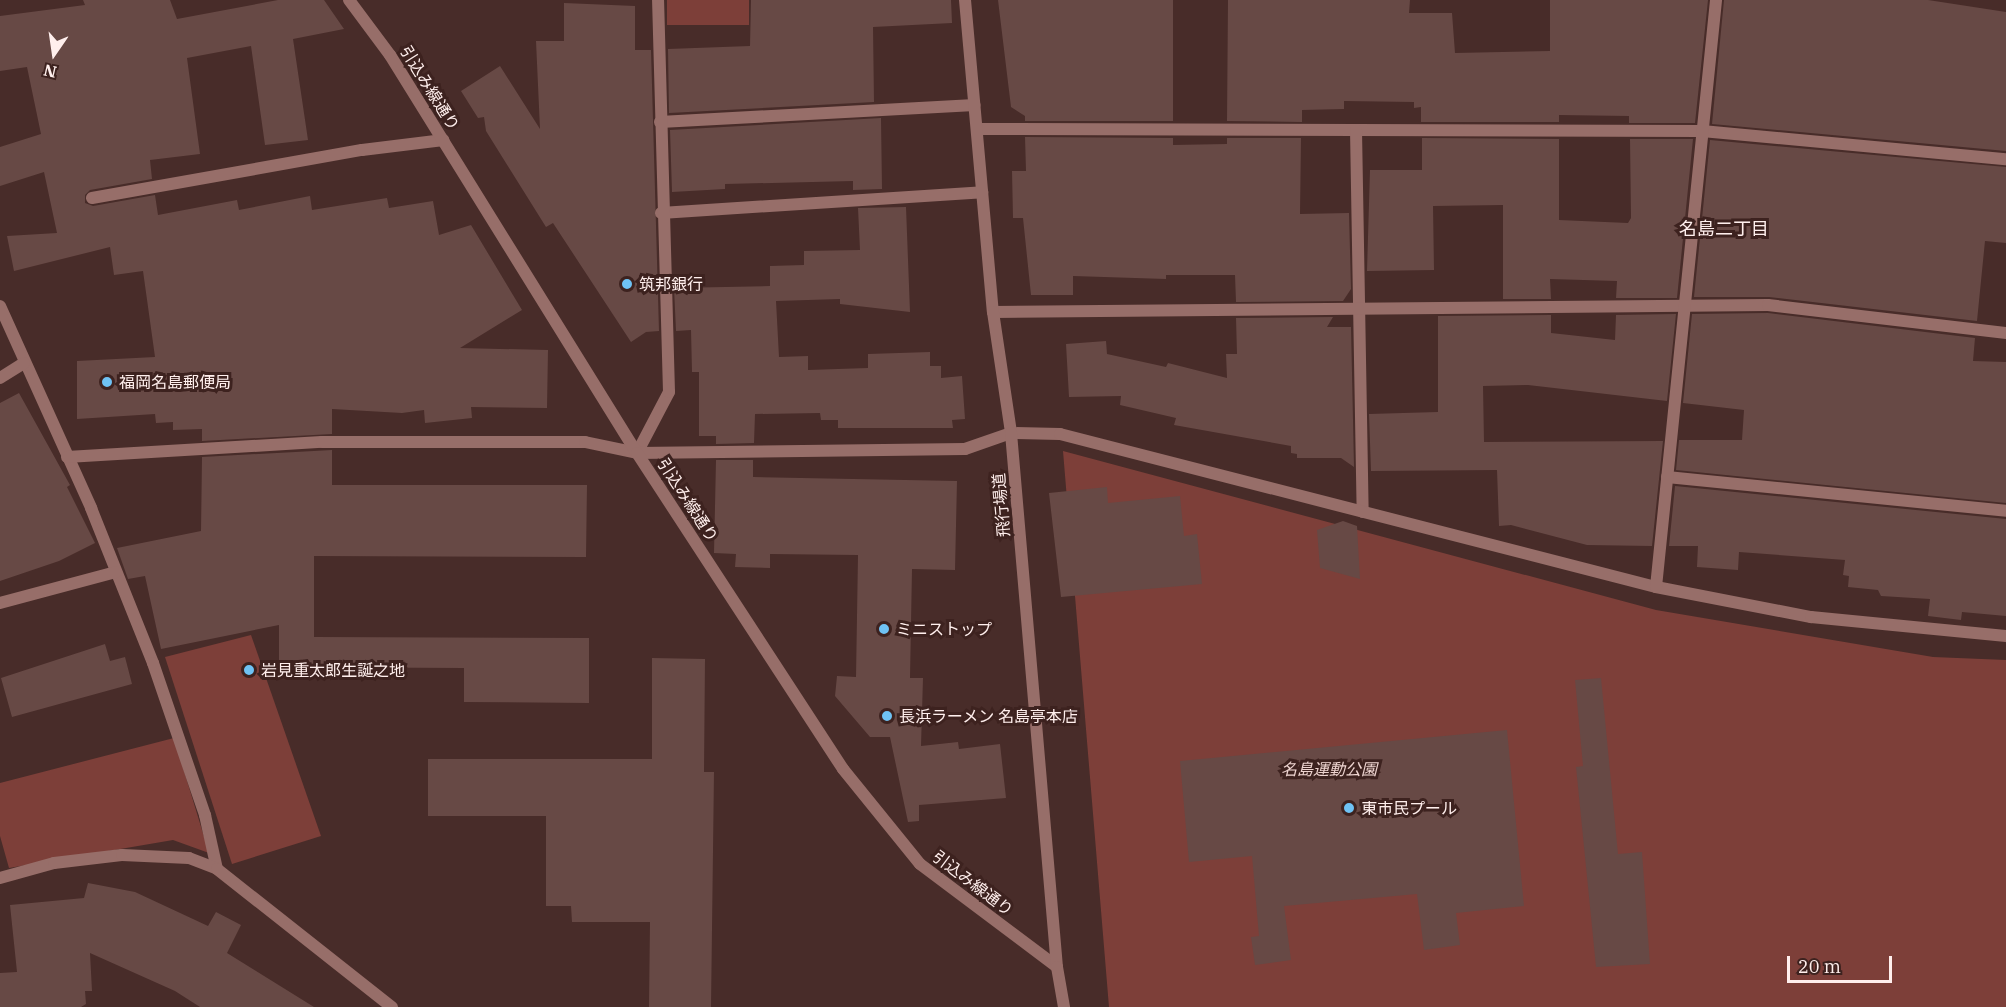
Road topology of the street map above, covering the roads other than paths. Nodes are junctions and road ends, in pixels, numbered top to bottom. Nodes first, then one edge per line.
1 (349, 0) edge
2 (658, 0) edge
3 (965, 0) edge
4 (1716, 0) edge
5 (975, 105) junction
6 (660, 122) junction
7 (978, 129) junction
8 (1356, 130) junction
9 (1702, 131) junction
10 (443, 140) junction
11 (2006, 159) edge
12 (982, 192) junction
13 (92, 198) dead end
14 (661, 213) junction
15 (0, 306) edge
16 (1684, 306) junction
17 (1360, 310) junction
18 (993, 312) junction
19 (2006, 333) edge
20 (24, 363) junction
21 (0, 378) edge
22 (1011, 433) junction
23 (637, 453) junction
24 (67, 457) junction
25 (1667, 477) junction
26 (2006, 511) edge
27 (1363, 512) junction
28 (116, 572) junction
29 (1656, 587) junction
30 (0, 603) edge
31 (2006, 636) edge
32 (217, 869) junction
33 (0, 878) edge
34 (1057, 967) junction
35 (392, 1007) edge
36 (1064, 1007) edge

1 - 10 street, 引込み線通り
2 - 6 street
3 - 5 street, 飛行場道
4 - 9 street
5 - 6 street
5 - 7 street, 飛行場道
6 - 14 street
7 - 8 street
7 - 12 street, 飛行場道
8 - 9 street
8 - 17 street
9 - 11 street
9 - 16 street
10 - 13 street
10 - 23 street, 引込み線通り
12 - 14 street
12 - 18 street, 飛行場道
14 - 23 street
15 - 20 street
16 - 17 street
16 - 19 street
16 - 25 street
17 - 18 street
17 - 27 street
18 - 22 street, 飛行場道
20 - 21 street
20 - 24 street
22 - 23 street
22 - 27 street
22 - 34 street, 飛行場道
23 - 24 street
23 - 34 street, 引込み線通り
24 - 28 street
25 - 26 street
25 - 29 street
27 - 29 street
28 - 30 street
28 - 32 street
29 - 31 street
32 - 33 street
32 - 35 street
34 - 36 street, 飛行場道

